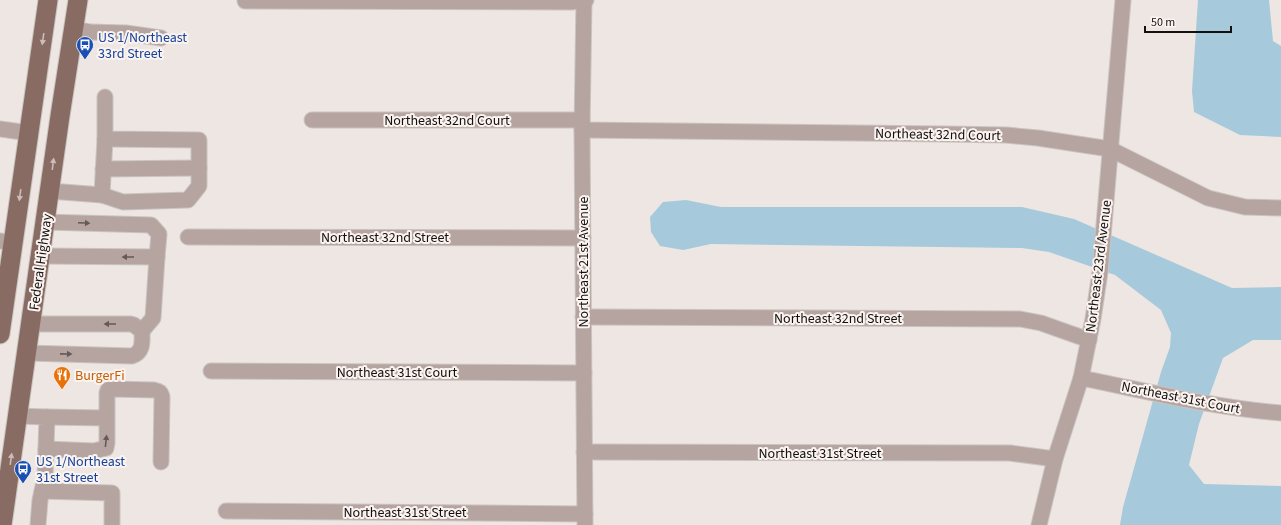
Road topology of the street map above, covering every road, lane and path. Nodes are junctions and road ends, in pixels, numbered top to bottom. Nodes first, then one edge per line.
1 (48, 0) edge
2 (78, 0) edge
3 (585, 0) edge
4 (1123, 0) edge
5 (245, 1) edge
6 (73, 29) junction
7 (161, 38) dead end
8 (105, 97) dead end
9 (312, 120) dead end
10 (582, 125) junction
11 (0, 129) edge
12 (29, 133) junction
13 (105, 139) junction
14 (1110, 149) junction
15 (103, 168) junction
16 (199, 168) junction
17 (50, 191) junction
18 (102, 195) junction
19 (1281, 208) edge
20 (45, 222) junction
21 (188, 237) dead end
22 (583, 238) junction
23 (7, 242) edge
24 (40, 256) junction
25 (157, 257) junction
26 (583, 317) junction
27 (31, 324) junction
28 (142, 331) junction
29 (0, 334) edge
30 (1089, 340) junction
31 (27, 353) junction
32 (211, 370) dead end
33 (584, 373) junction
34 (1081, 378) junction
35 (1281, 413) edge
36 (17, 416) junction
37 (47, 417) junction
38 (106, 418) junction
39 (46, 449) junction
40 (584, 452) junction
41 (1055, 459) junction
42 (161, 462) dead end
43 (42, 491) junction
44 (226, 511) dead end
45 (585, 519) edge
46 (2, 525) edge
47 (38, 525) edge
48 (112, 525) edge
49 (1039, 525) edge

1 -> 12 main road, Federal Highway
2 - 6 main road, Federal Highway
3 - 5 street
3 - 10 street, Northeast 21st Avenue
4 - 14 street, Northeast 23rd Avenue
6 - 7 street
17 -> 6 main road, Federal Highway
8 - 13 street
9 - 10 street, Northeast 32nd Court
10 - 14 street, Northeast 32nd Court
10 - 22 street, Northeast 21st Avenue
11 - 12 street
12 -> 23 main road, Federal Highway
13 - 15 street
13 - 16 street
14 - 19 street, Northeast 32nd Court
14 - 30 street, Northeast 23rd Avenue
15 - 16 street
15 - 18 street
16 - 18 street
17 - 18 street
17 - 20 main road, Federal Highway
20 - 24 main road, Federal Highway
20 -> 25 street
21 - 22 street, Northeast 32nd Street
22 - 26 street, Northeast 21st Avenue
23 - 29 main road, Federal Highway
25 -> 24 street
24 - 27 main road, Federal Highway
25 - 28 street
26 - 30 street, Northeast 32nd Street
26 - 33 street, Northeast 21st Avenue
28 -> 27 street
27 - 31 main road, Federal Highway
31 -> 28 street
30 - 34 street, Northeast 23rd Avenue
31 - 36 main road, Federal Highway
32 - 33 street, Northeast 31st Court
33 - 40 street, Northeast 21st Avenue
34 - 35 street, Northeast 31st Court
34 - 41 street, Northeast 23rd Avenue
36 - 37 street
46 -> 36 main road, Federal Highway
37 - 38 street
37 - 39 street
39 -> 38 street
38 - 42 street
39 - 43 street
40 - 41 street, Northeast 31st Street
40 - 45 street, Northeast 21st Avenue
41 - 49 street, Northeast 23rd Avenue
43 - 47 street
43 - 48 street
44 - 45 street, Northeast 31st Street

